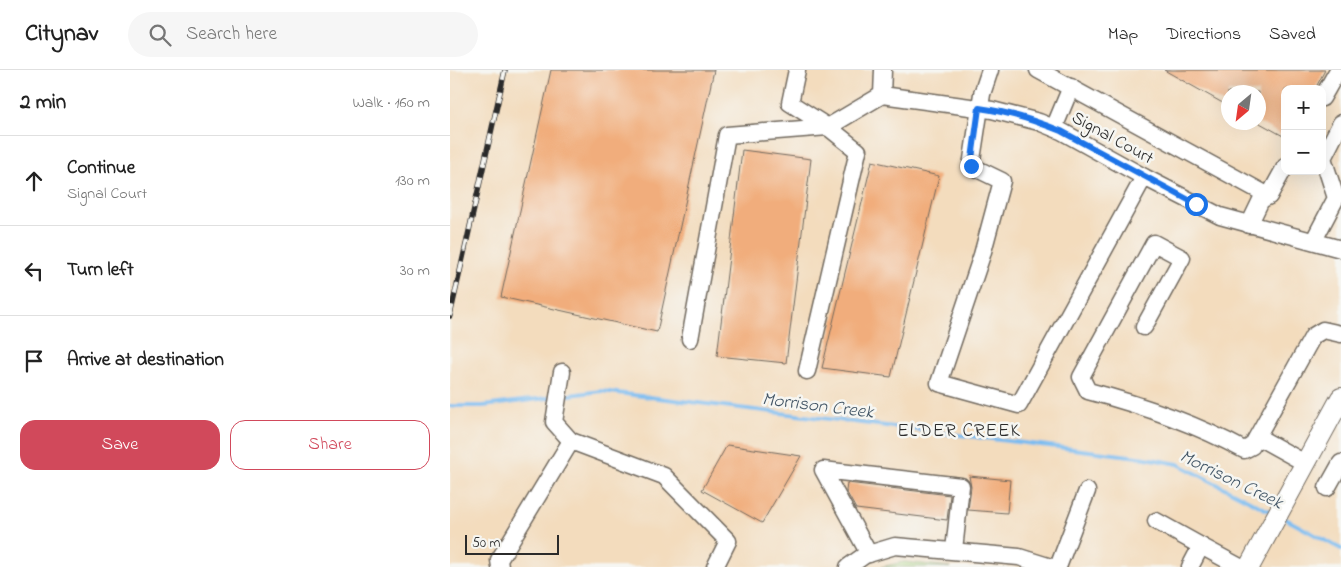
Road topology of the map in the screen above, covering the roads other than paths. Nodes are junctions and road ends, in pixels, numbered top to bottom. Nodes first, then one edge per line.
1 (797, 70) edge
2 (883, 70) edge
3 (990, 70) edge
4 (1038, 70) edge
5 (1338, 70) edge
6 (1071, 87) junction
7 (1326, 91) edge
8 (882, 95) junction
9 (979, 108) junction
10 (1341, 123) edge
11 (828, 126) junction
12 (1054, 128) junction
13 (1281, 175) edge
14 (1144, 178) junction
15 (1270, 196) junction
16 (1338, 198) edge
17 (1250, 226) junction
18 (1314, 240) junction
19 (1341, 249) edge
20 (1144, 327) dead end
21 (1341, 334) edge
22 (690, 339) dead end
23 (808, 371) dead end
24 (562, 372) dead end
25 (1341, 398) edge
26 (1258, 437) junction
27 (571, 441) junction
28 (1305, 463) junction
29 (1341, 463) edge
30 (1327, 488) dead end
31 (1088, 491) dead end
32 (1156, 521) dead end
33 (1201, 546) junction
34 (954, 550) junction
35 (869, 554) junction
36 (500, 567) edge
37 (715, 567) edge
38 (848, 567) edge
39 (1051, 567) edge
40 (1058, 567) edge
41 (1190, 567) edge
42 (1240, 567) edge
43 (1249, 567) edge

1 - 11 street
2 - 8 street
3 - 9 street
4 - 6 street
5 - 7 street
6 - 12 street
6 - 15 street
8 - 9 street, Signal Court
8 - 11 street
9 - 12 street, Signal Court
9 - 14 street
10 - 16 street
11 - 22 street
11 - 23 street
12 - 14 street, Signal Court
13 - 15 street
14 - 17 street, Signal Court
15 - 17 street
16 - 18 street
17 - 18 street, Signal Court
18 - 19 street, Signal Court
20 - 26 street
21 - 26 street
24 - 27 street
25 - 28 main road
26 - 28 street
27 - 36 street
27 - 37 street
28 - 43 main road
29 - 30 street
31 - 40 street
32 - 33 street
33 - 41 street
33 - 42 street
34 - 35 street
34 - 35 street
34 - 39 street
35 - 38 street

